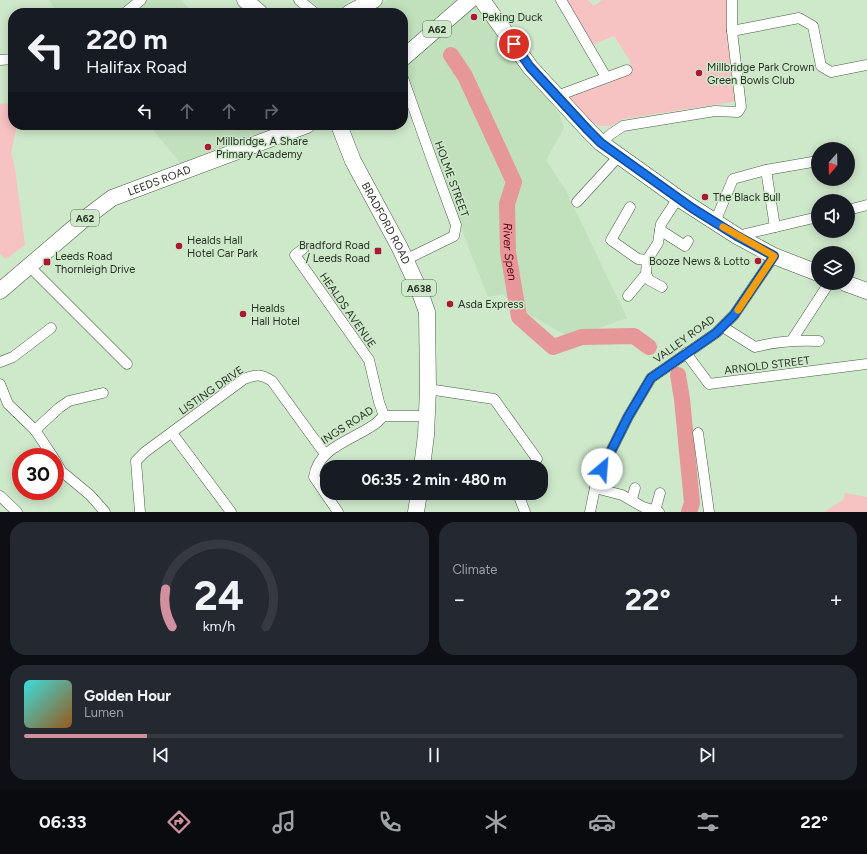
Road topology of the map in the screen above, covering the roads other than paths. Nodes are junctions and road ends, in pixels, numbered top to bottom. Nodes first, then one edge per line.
1 (141, 0) edge
2 (245, 0) edge
3 (299, 0) edge
4 (374, 0) edge
5 (470, 0) edge
6 (482, 0) edge
7 (561, 0) edge
8 (732, 0) edge
9 (131, 8) edge
10 (254, 8) edge
11 (309, 8) edge
12 (359, 8) edge
13 (732, 31) junction
14 (408, 54) edge
15 (867, 65) edge
16 (627, 70) dead end
17 (606, 77) junction
18 (408, 92) edge
19 (557, 96) junction
20 (294, 130) edge
21 (341, 130) edge
22 (601, 143) junction
23 (618, 156) junction
24 (811, 163) edge
25 (766, 170) junction
26 (678, 198) junction
27 (577, 202) dead end
28 (867, 205) edge
29 (630, 207) dead end
30 (855, 208) edge
31 (811, 219) edge
32 (715, 222) junction
33 (775, 227) junction
34 (660, 230) junction
35 (737, 236) junction
36 (688, 240) dead end
37 (304, 248) dead end
38 (774, 256) junction
39 (405, 260) junction
40 (647, 260) junction
41 (29, 266) junction
42 (811, 270) edge
43 (646, 274) junction
44 (662, 287) dead end
45 (855, 287) edge
46 (824, 290) edge
47 (0, 291) edge
48 (867, 291) edge
49 (628, 296) dead end
50 (723, 326) junction
51 (51, 328) dead end
52 (792, 340) junction
53 (819, 341) dead end
54 (686, 353) junction
55 (0, 362) edge
56 (127, 364) dead end
57 (867, 364) edge
58 (0, 384) edge
59 (428, 389) junction
60 (103, 393) dead end
61 (384, 416) junction
62 (427, 416) junction
63 (35, 430) junction
64 (698, 432) dead end
65 (172, 433) junction
66 (47, 448) edge
67 (325, 454) junction
68 (537, 458) dead end
69 (423, 460) edge
70 (64, 473) edge
71 (595, 488) junction
72 (635, 488) dead end
73 (660, 493) dead end
74 (0, 496) edge
75 (632, 499) junction
76 (418, 500) edge
77 (522, 500) edge
78 (657, 511) edge
79 (17, 512) edge
80 (105, 512) edge
81 (140, 512) edge
82 (231, 512) edge
83 (338, 512) edge
84 (416, 512) edge
85 (525, 512) edge
86 (590, 512) edge
87 (709, 512) edge

1 - 9 street
2 - 10 main road
3 - 11 street
4 - 12 main road
5 - 14 main road, A62
6 - 19 main road
7 - 17 street
8 - 13 street
13 - 15 street
13 - 22 street
16 - 17 street
17 - 19 street
18 - 39 street, HOLME STREET
19 - 22 main road
20 - 41 main road, LEEDS ROAD / A62
21 - 39 main road, BRADFORD ROAD / A638
22 - 23 main road
23 - 26 main road
23 - 27 street
24 - 25 street
25 - 32 street
25 - 33 street
26 - 32 main road
26 - 34 street
28 - 30 street
29 - 40 street
31 - 33 street
32 - 35 main road
33 - 35 street
34 - 36 street
34 - 40 street
35 - 38 main road
37 - 61 street, HEALDS AVENUE
38 - 42 main road
38 - 50 street, VALLEY ROAD
39 - 59 main road, BRADFORD ROAD / A638
40 - 43 street
41 - 47 main road, LEEDS ROAD / A62
41 - 56 street
43 - 44 street
43 - 49 street
45 - 48 main road
46 - 52 street
50 - 52 street
50 - 54 street, VALLEY ROAD
51 - 55 street
52 - 53 street
54 - 57 street, ARNOLD STREET
54 - 71 street, VALLEY ROAD
58 - 63 street
59 - 62 main road, BRADFORD ROAD / A638
59 - 68 street
60 - 63 street
61 - 62 street, INGS ROAD
61 - 67 street, INGS ROAD
62 - 69 main road, BRADFORD ROAD / A638
63 - 66 street
64 - 87 street
65 - 67 street, LISTING DRIVE
65 - 81 street, LISTING DRIVE
65 - 82 street
67 - 83 street, INGS ROAD
70 - 80 street
71 - 75 street
71 - 86 street, VALLEY ROAD
72 - 75 street
73 - 78 street
74 - 79 street
75 - 78 street
76 - 84 main road
77 - 85 street

